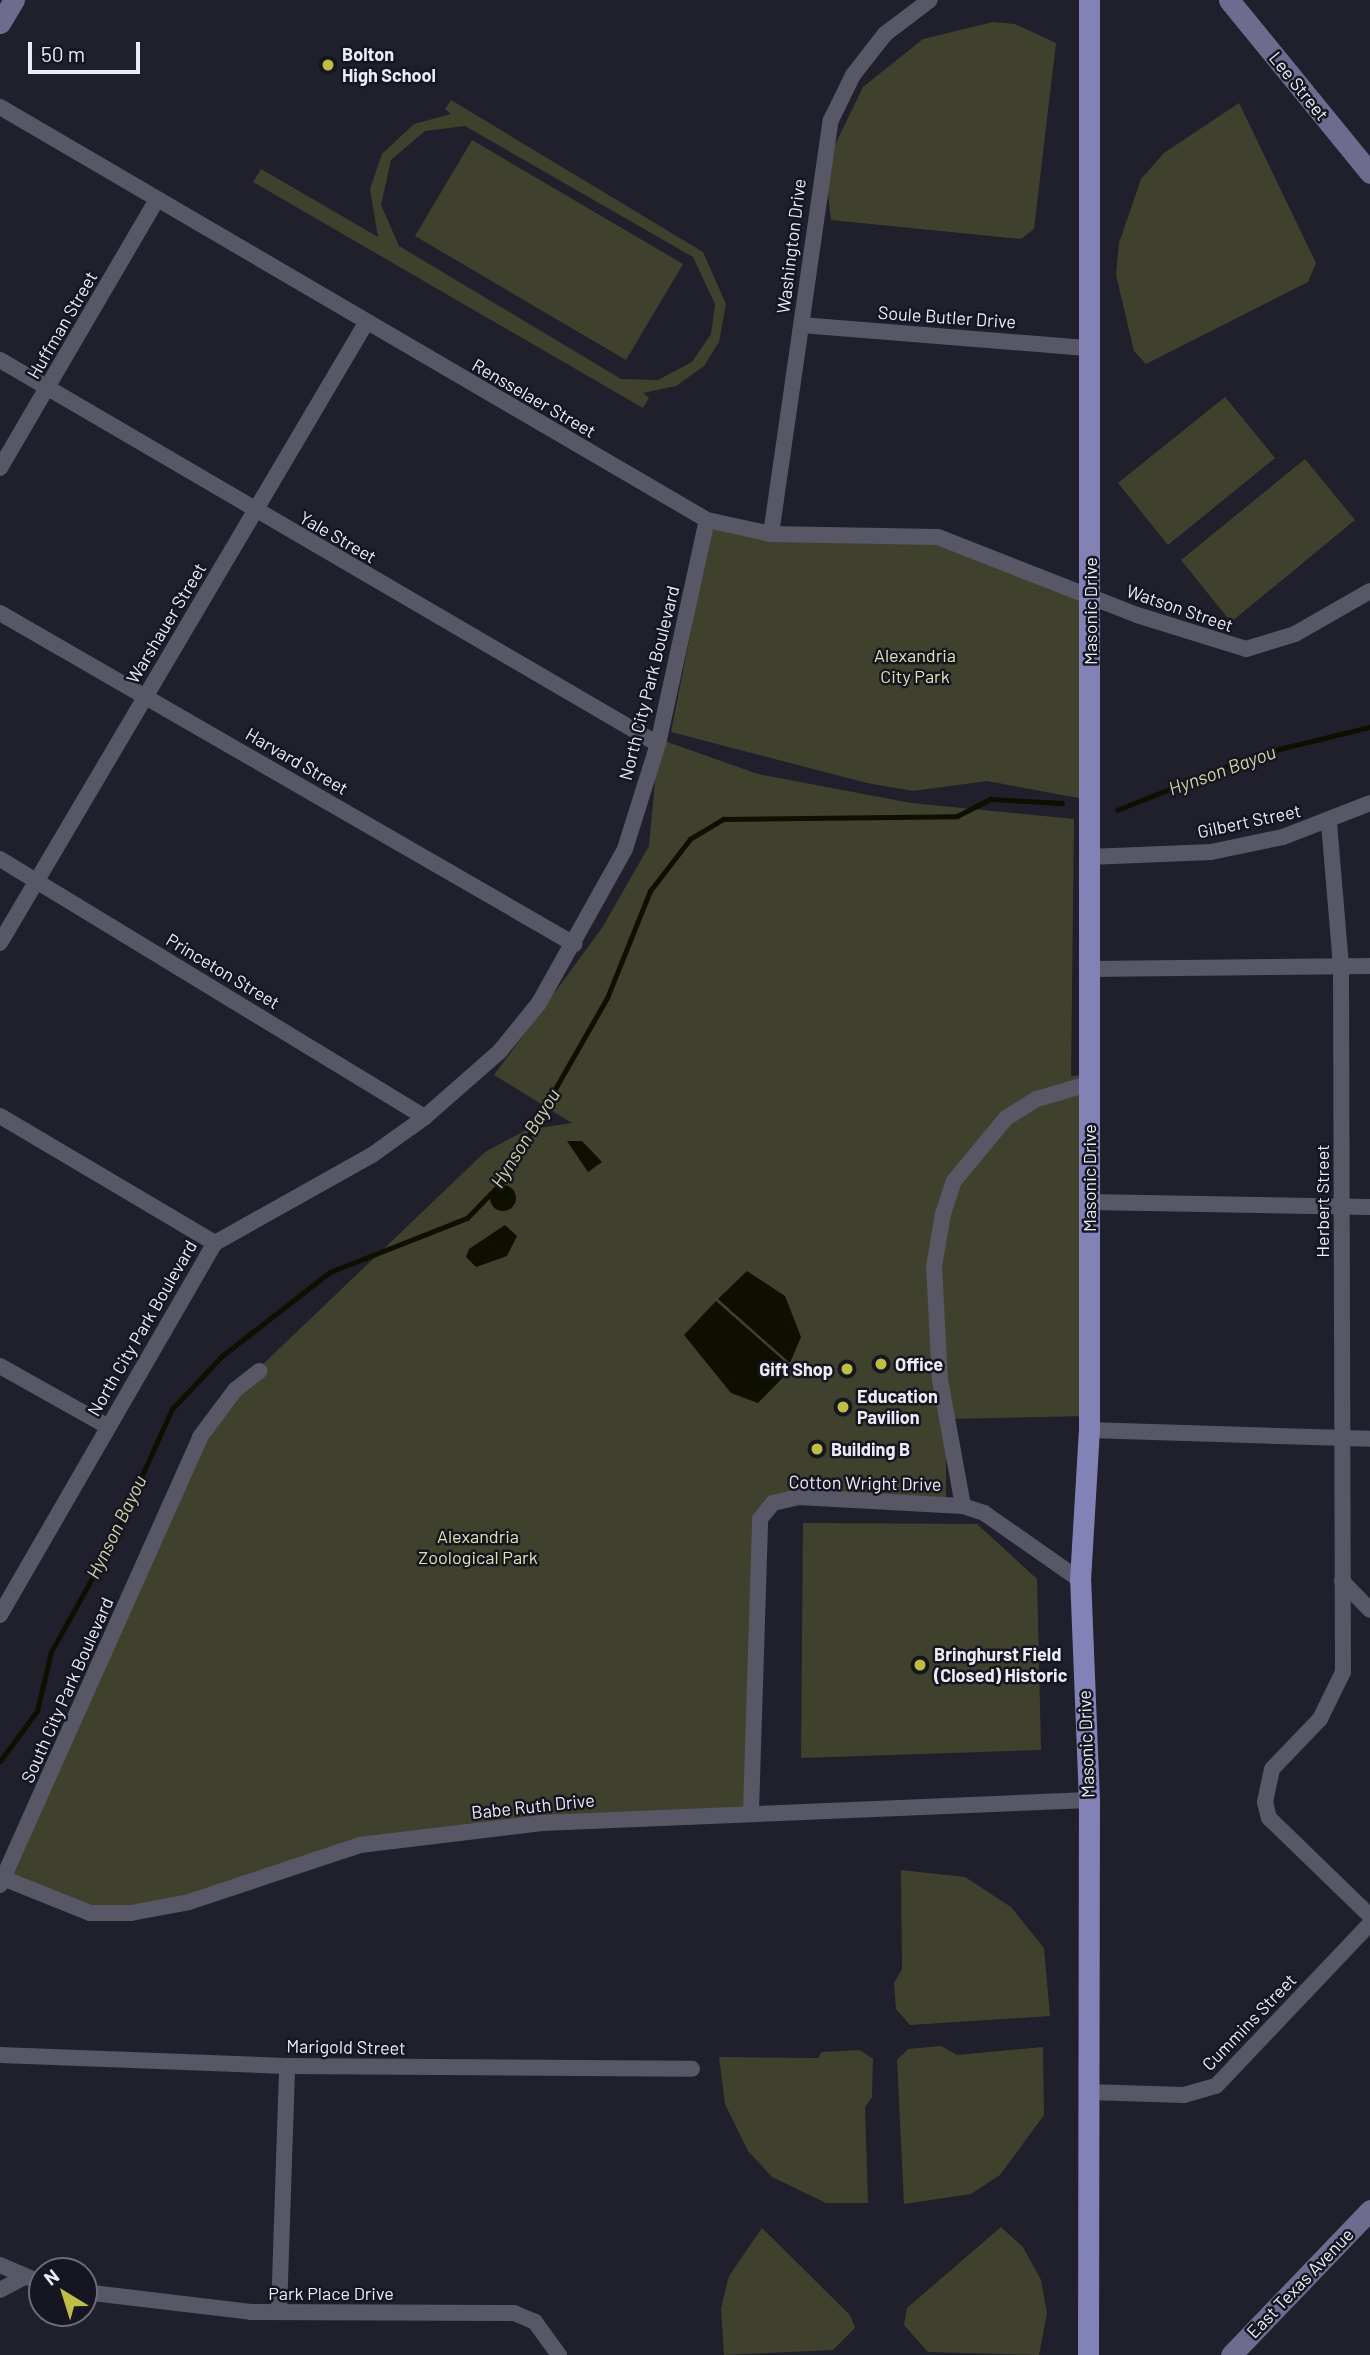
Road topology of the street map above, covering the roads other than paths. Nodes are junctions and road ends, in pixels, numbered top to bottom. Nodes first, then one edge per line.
1 (14, 0) edge
2 (930, 0) edge
3 (1089, 0) edge
4 (1235, 2) edge
5 (0, 23) edge
6 (0, 107) edge
7 (1370, 173) edge
8 (156, 201) junction
9 (366, 323) junction
10 (802, 325) junction
11 (1089, 348) junction
12 (0, 360) edge
13 (47, 388) junction
14 (0, 468) edge
15 (255, 511) junction
16 (707, 520) junction
17 (771, 534) junction
18 (1370, 591) edge
19 (1091, 596) junction
20 (0, 613) edge
21 (145, 696) junction
22 (658, 744) junction
23 (1370, 803) edge
24 (1329, 822) junction
25 (1089, 857) junction
26 (0, 859) edge
27 (37, 880) junction
28 (0, 943) edge
29 (574, 944) junction
30 (1341, 966) junction
31 (1370, 966) edge
32 (1089, 969) junction
33 (1088, 1084) junction
34 (0, 1115) edge
35 (425, 1117) junction
36 (1089, 1202) junction
37 (1341, 1207) junction
38 (1370, 1207) edge
39 (215, 1243) junction
40 (0, 1366) edge
41 (259, 1371) dead end
42 (107, 1426) junction
43 (1089, 1430) junction
44 (1341, 1439) junction
45 (1370, 1439) edge
46 (963, 1506) junction
47 (1080, 1580) junction
48 (1342, 1581) junction
49 (1370, 1610) edge
50 (0, 1615) edge
51 (1089, 1800) junction
52 (751, 1811) junction
53 (1, 1881) edge
54 (1370, 1916) edge
55 (1370, 1924) edge
56 (0, 2055) edge
57 (288, 2067) junction
58 (692, 2069) dead end
59 (1088, 2092) junction
60 (1370, 2210) edge
61 (0, 2265) edge
62 (21, 2280) junction
63 (28, 2281) edge
64 (0, 2290) edge
65 (98, 2294) edge
66 (279, 2312) junction
67 (559, 2355) edge
68 (1088, 2355) edge
69 (1231, 2355) edge

1 - 5 street
2 - 10 street, Washington Drive
3 - 11 main road, Masonic Drive
4 - 7 street, Lee Street
6 - 8 street, Rensselaer Street
8 - 9 street, Rensselaer Street
8 - 13 street, Huffman Street
9 - 15 street, Warshauer Street
9 - 16 street, Rensselaer Street
10 - 11 street, Soule Butler Drive
10 - 17 street, Washington Drive
11 - 19 main road, Masonic Drive
12 - 13 street, Yale Street
13 - 14 street, Huffman Street
13 - 15 street, Yale Street
15 - 21 street, Warshauer Street
15 - 22 street, Yale Street
16 - 17 street, Rensselaer Street
16 - 22 street, North City Park Boulevard
17 - 19 street, Rensselaer Street
18 - 19 street, Watson Street
19 - 25 main road, Masonic Drive
20 - 21 street, Harvard Street
21 - 27 street, Warshauer Street
21 - 29 street, Harvard Street
22 - 29 street, North City Park Boulevard
23 - 24 street, Gilbert Street
24 - 25 street, Gilbert Street
24 - 30 street, Herbert Street
25 - 32 main road, Masonic Drive
26 - 27 street, Princeton Street
27 - 28 street, Warshauer Street
27 - 35 street, Princeton Street
29 - 35 street, North City Park Boulevard
30 - 31 street
30 - 32 street
30 - 37 street, Herbert Street
32 - 33 main road, Masonic Drive
33 - 36 main road, Masonic Drive
33 - 46 street
34 - 39 street
35 - 39 street, North City Park Boulevard
36 - 37 street
36 - 43 main road, Masonic Drive
37 - 38 street
37 - 44 street, Herbert Street
39 - 42 street, North City Park Boulevard
40 - 42 street
41 - 53 street, South City Park Boulevard
42 - 50 street, North City Park Boulevard
43 - 44 street
43 - 47 main road, Masonic Drive
44 - 45 street
44 - 48 street, Herbert Street
46 - 47 street, Cotton Wright Drive
46 - 52 street, Cotton Wright Drive
47 - 51 main road, Masonic Drive
48 - 49 street
48 - 54 street, Herbert Street
51 - 52 street, Babe Ruth Drive
51 - 59 main road, Masonic Drive
52 - 53 street, Babe Ruth Drive
55 - 59 street, Cummins Street
56 - 57 street, Marigold Street
57 - 58 street, Marigold Street
57 - 66 street
59 - 68 main road, Masonic Drive
60 - 69 street, East Texas Avenue
61 - 62 street
62 - 63 street
62 - 64 street
65 - 66 street, Park Place Drive
66 - 67 street, Park Place Drive

